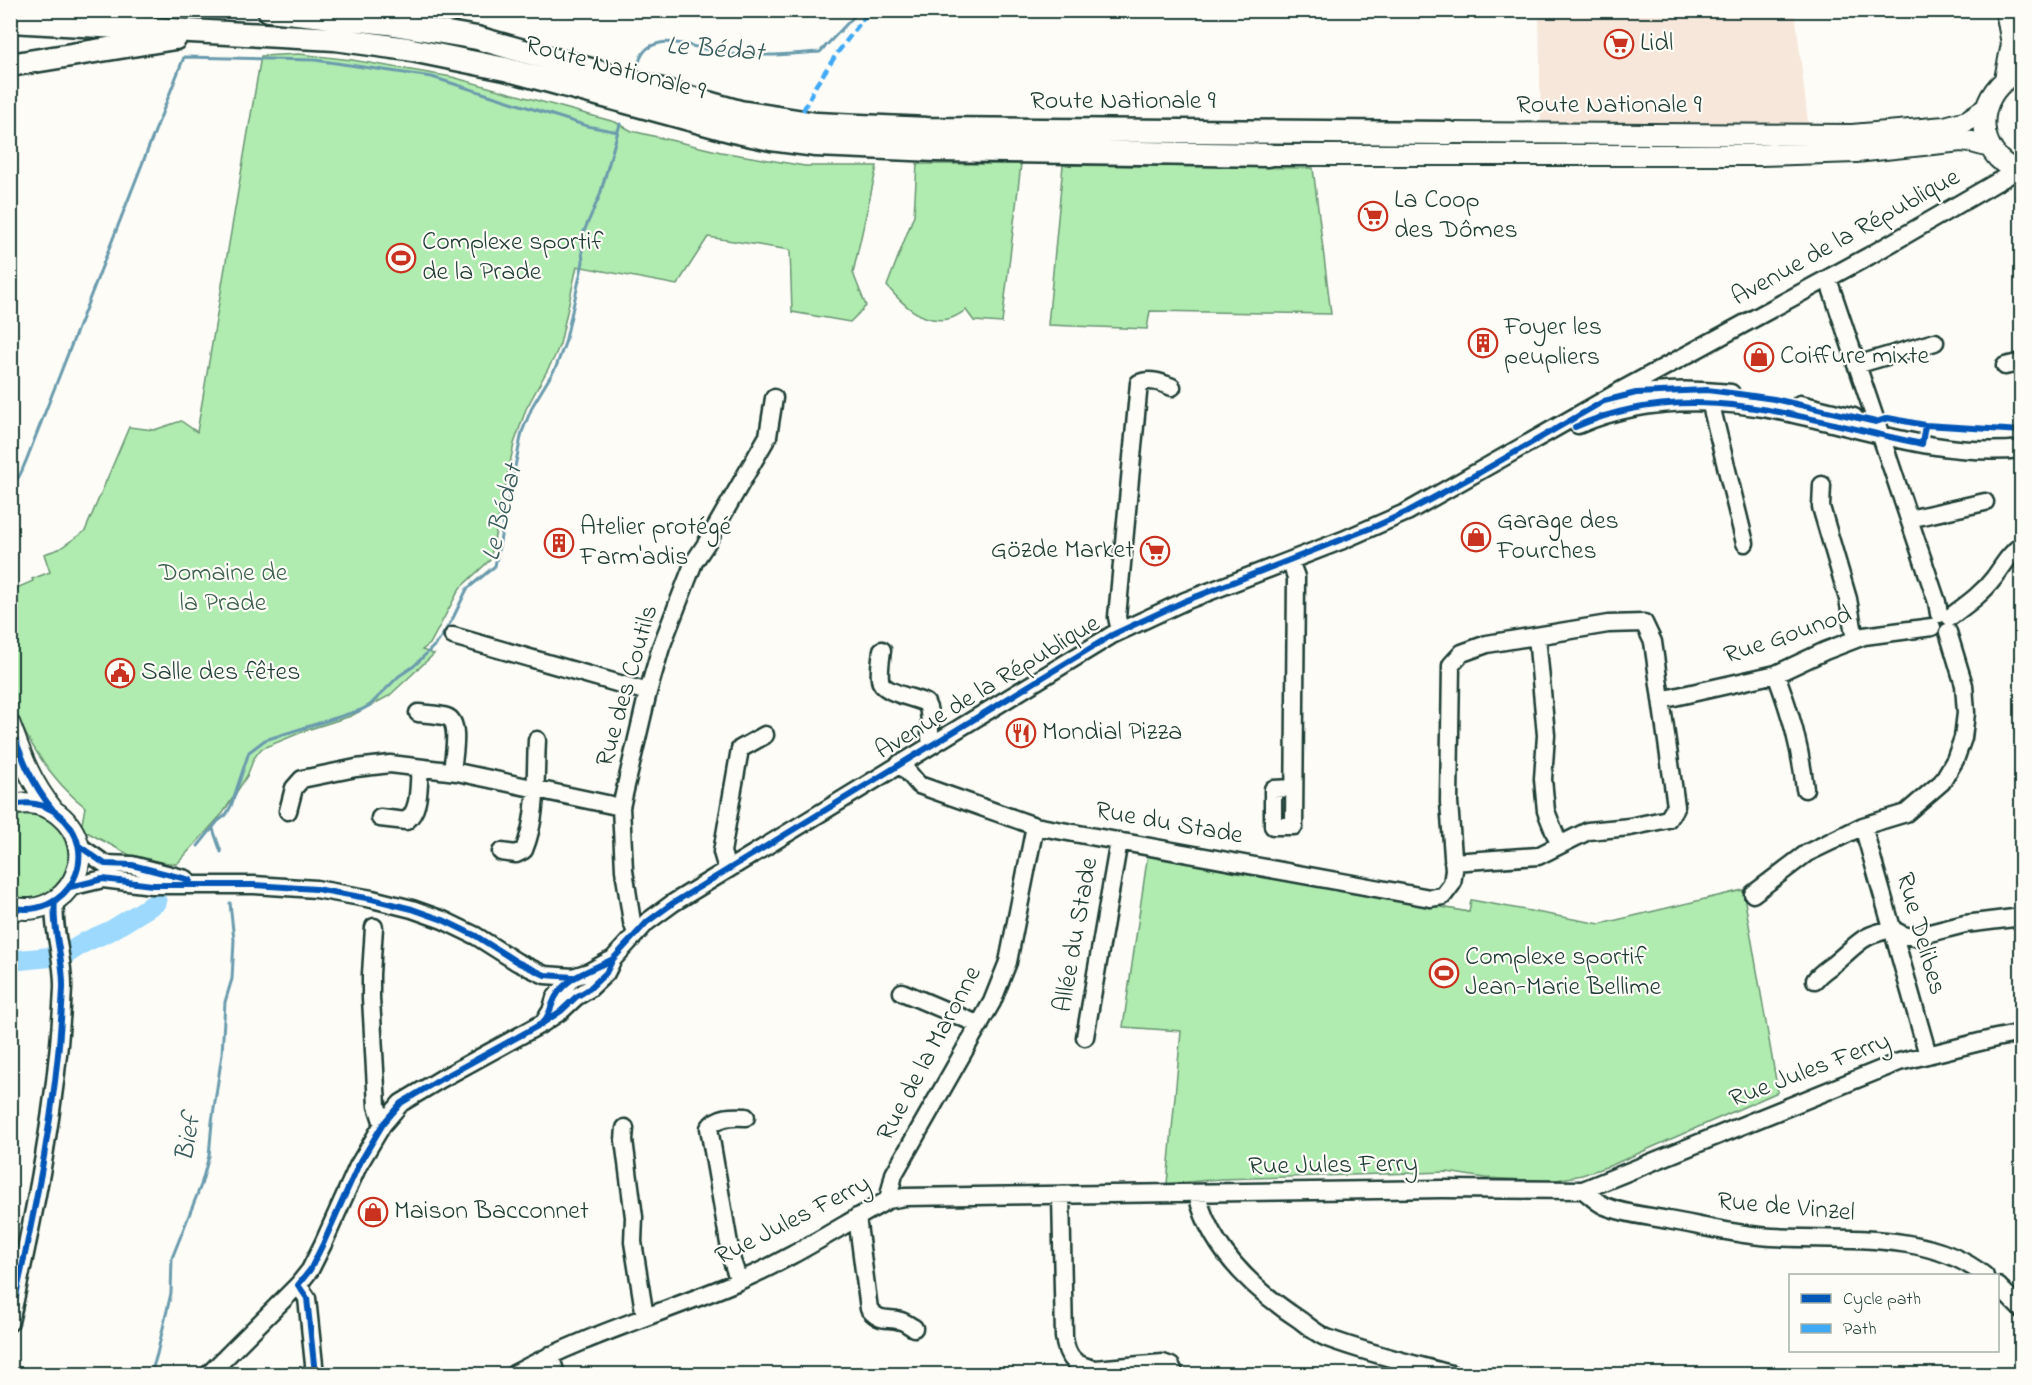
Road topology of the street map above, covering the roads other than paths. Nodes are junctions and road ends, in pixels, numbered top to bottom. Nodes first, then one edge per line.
1 (269, 10) edge
2 (2007, 14) edge
3 (10, 21) edge
4 (208, 32) junction
5 (2022, 43) edge
6 (10, 65) edge
7 (2014, 75) edge
8 (1985, 109) junction
9 (1449, 133) joint
10 (1990, 147) junction
11 (1268, 155) joint
12 (2019, 172) edge
13 (1828, 279) junction
14 (1935, 342) dead end
15 (1700, 348) junction
16 (1856, 365) junction
17 (1172, 387) dead end
18 (1708, 396) junction
19 (774, 398) dead end
20 (1657, 398) junction
21 (1604, 401) junction
22 (1878, 429) junction
23 (2022, 439) edge
24 (2022, 449) edge
25 (1511, 454) junction
26 (1822, 485) dead end
27 (1985, 501) dead end
28 (1909, 519) junction
29 (1745, 543) dead end
30 (2022, 545) edge
31 (1290, 561) junction
32 (1942, 622) junction
33 (1120, 631) junction
34 (453, 636) dead end
35 (1538, 636) junction
36 (1855, 639) junction
37 (882, 650) dead end
38 (1776, 674) junction
39 (648, 692) junction
40 (1661, 700) junction
41 (418, 713) dead end
42 (10, 725) edge
43 (765, 735) dead end
44 (537, 740) dead end
45 (931, 745) junction
46 (900, 763) junction
47 (420, 768) junction
48 (452, 771) junction
49 (534, 787) junction
50 (1294, 788) dead end
51 (1805, 789) dead end
52 (10, 806) edge
53 (621, 807) junction
54 (53, 810) junction
55 (288, 811) dead end
56 (380, 818) dead end
57 (1035, 826) junction
58 (1863, 826) junction
59 (1119, 841) junction
60 (1559, 844) junction
61 (79, 846) junction
62 (501, 852) dead end
63 (1453, 862) junction
64 (727, 869) junction
65 (232, 884) junction
66 (70, 887) junction
67 (1753, 894) dead end
68 (55, 902) junction
69 (10, 908) edge
70 (2022, 917) edge
71 (374, 927) dead end
72 (1892, 929) junction
73 (636, 933) junction
74 (613, 959) junction
75 (517, 962) junction
76 (573, 977) junction
77 (1815, 981) dead end
78 (902, 992) dead end
79 (576, 997) junction
80 (555, 998) junction
81 (543, 1023) junction
82 (980, 1025) junction
83 (2022, 1033) edge
84 (1085, 1037) dead end
85 (1928, 1055) junction
86 (746, 1117) dead end
87 (383, 1124) junction
88 (625, 1128) dead end
89 (1583, 1190) junction
90 (1197, 1194) junction
91 (1061, 1195) junction
92 (888, 1200) junction
93 (857, 1217) junction
94 (1984, 1274) edge
95 (739, 1281) junction
96 (298, 1285) junction
97 (1999, 1287) edge
98 (2022, 1310) edge
99 (645, 1317) junction
100 (10, 1322) edge
101 (914, 1328) dead end
102 (550, 1355) junction
103 (209, 1374) edge
104 (315, 1374) edge
105 (514, 1374) edge
106 (556, 1374) edge
107 (1175, 1374) edge
108 (1451, 1374) edge

1 - 9 highway, Route Nationale 9
2 - 5 main road
2 - 7 main road
3 - 4 highway, Route Nationale 9
4 - 6 highway
4 - 11 highway, Route Nationale 9
7 - 8 main road
8 - 9 main road, Route Nationale 9
8 - 10 main road
10 - 11 main road
10 - 12 main road
12 - 13 street, Avenue de la République
13 - 15 street, Avenue de la République
13 - 16 street
14 - 16 street
15 - 20 street
15 - 21 street, Avenue de la République
16 - 22 street
17 - 33 street
18 - 20 street
18 - 22 street
18 - 29 street
19 - 39 street, Rue des Coutils
20 - 21 street
20 - 25 street, Avenue de la République
21 - 25 street, Avenue de la République
22 - 23 street
22 - 24 street
22 - 28 street
25 - 31 street, Avenue de la République
26 - 36 street
27 - 28 street
28 - 32 street
30 - 32 street
31 - 33 street, Avenue de la République
31 - 50 street
32 - 36 street, Rue Gounod
32 - 58 street
33 - 45 street, Avenue de la République
34 - 39 street
35 - 40 street
35 - 60 street
35 - 63 street
36 - 38 street, Rue Gounod
37 - 45 street
38 - 40 street, Rue Gounod
38 - 51 street
39 - 53 street, Rue des Coutils
40 - 60 street
41 - 48 street
42 - 54 main road
43 - 64 street
44 - 49 street
45 - 46 street, Avenue de la République
46 - 57 street, Rue du Stade
46 - 64 street, Avenue de la République
47 - 48 street
47 - 55 street
47 - 56 street
48 - 49 street
49 - 53 street
49 - 62 street
52 - 54 main road
53 - 73 street, Rue des Coutils
54 - 61 main road
57 - 59 street, Rue du Stade
57 - 82 street, Rue de la Maronne
58 - 67 street
58 - 72 street, Rue Delibes
59 - 63 street, Rue du Stade
59 - 84 street, Allée du Stade
60 - 63 street
61 - 65 street
61 - 66 main road
64 - 73 street, Avenue de la République
65 - 66 street
65 - 75 street
66 - 68 main road
68 - 69 main road
68 - 100 street
70 - 72 street
71 - 87 street
72 - 77 street
72 - 85 street, Rue Delibes
73 - 74 street, Avenue de la République
74 - 76 street, Avenue de la République
74 - 79 street, Avenue de la République
75 - 76 street
75 - 80 street
76 - 80 street, Avenue de la République
78 - 82 street
79 - 80 street
79 - 81 street, Avenue de la République
80 - 81 street, Avenue de la République
81 - 87 street, Avenue de la République
82 - 92 street, Rue de la Maronne
83 - 85 street, Rue Jules Ferry
85 - 89 street, Rue Jules Ferry
86 - 95 street
87 - 96 street, Avenue de la République
88 - 99 street
89 - 90 street, Rue Jules Ferry
89 - 94 street, Rue de Vinzel
90 - 91 street, Rue Jules Ferry
90 - 108 street
91 - 92 street, Rue Jules Ferry
91 - 107 street
92 - 93 street, Rue Jules Ferry
93 - 95 street, Rue Jules Ferry
93 - 101 street
95 - 99 street, Rue Jules Ferry
96 - 103 street, Avenue de la République
96 - 104 street
97 - 98 street
99 - 102 street, Rue Jules Ferry
102 - 105 street, Rue Jules Ferry
102 - 106 street

